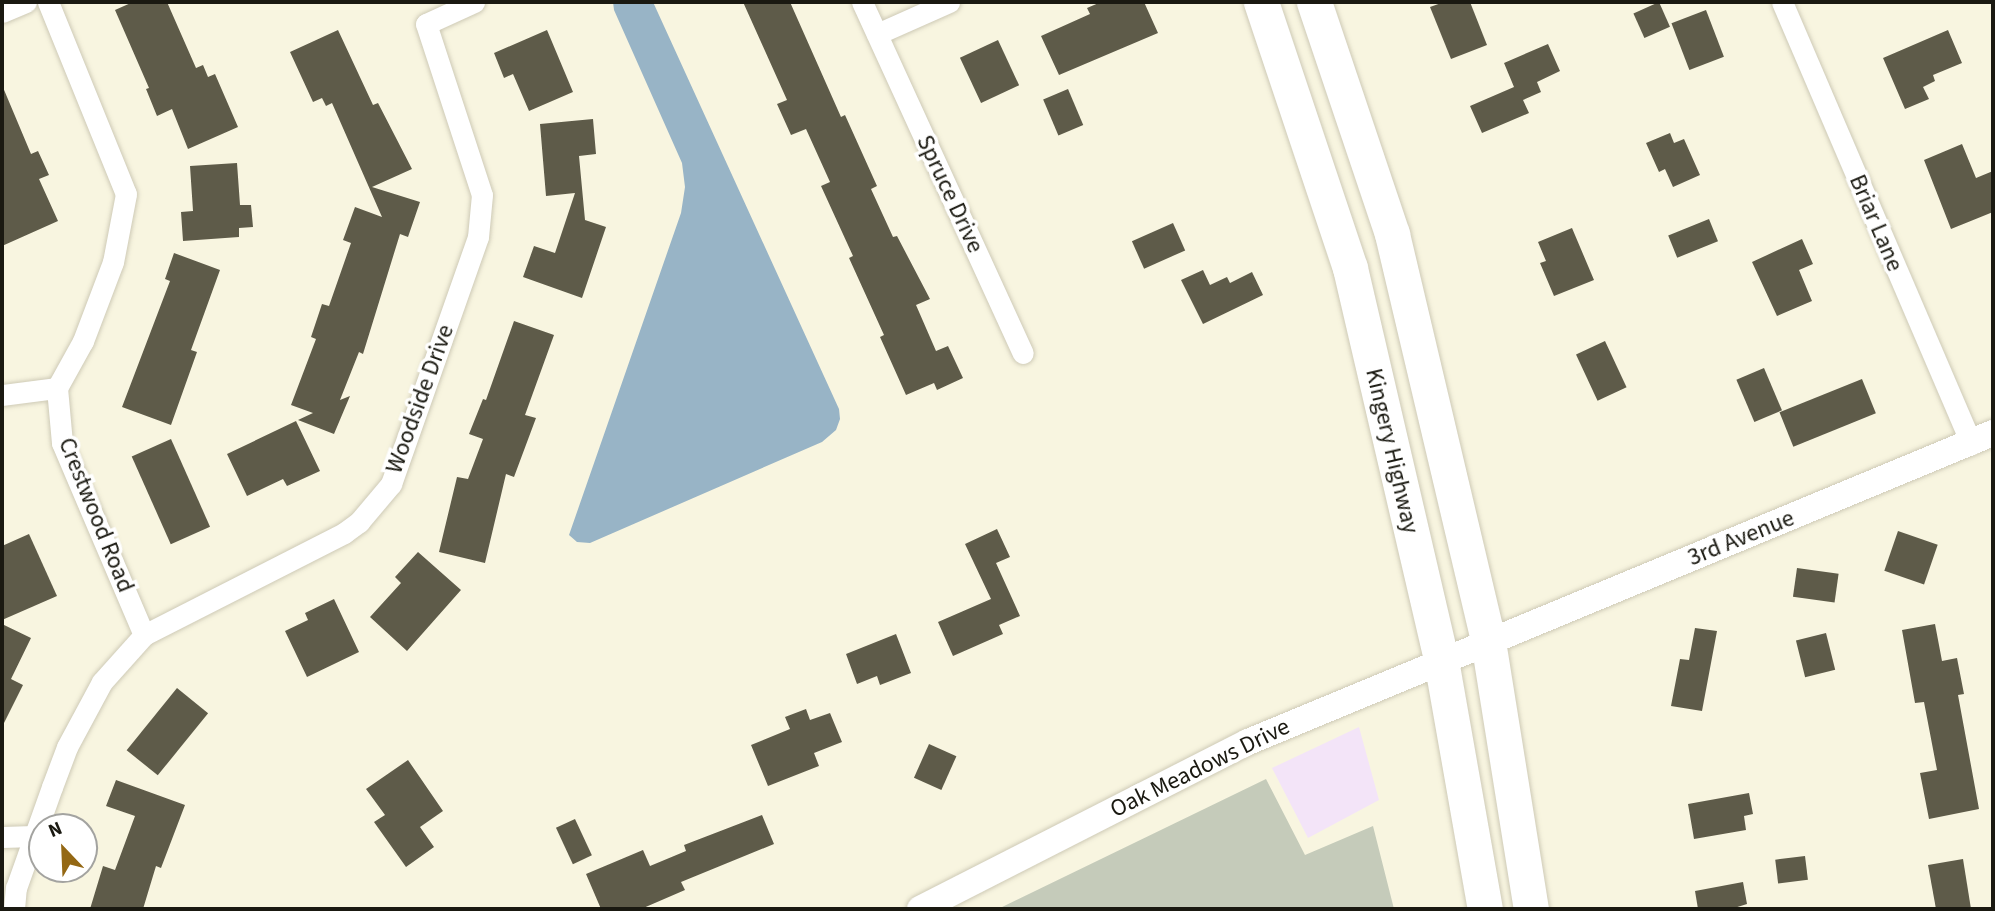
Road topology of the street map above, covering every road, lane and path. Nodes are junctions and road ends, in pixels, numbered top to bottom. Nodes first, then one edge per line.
1 (26, 2) edge
2 (48, 2) edge
3 (474, 2) edge
4 (862, 2) edge
5 (949, 2) edge
6 (1261, 2) edge
7 (1314, 2) edge
8 (1782, 2) edge
9 (2, 12) edge
10 (877, 34) junction
11 (1023, 353) dead end
12 (57, 388) junction
13 (2, 394) edge
14 (1982, 439) edge
15 (144, 635) junction
16 (1488, 641) junction
17 (1441, 660) junction
18 (43, 813) edge
19 (28, 836) edge
20 (2, 837) edge
21 (28, 853) edge
22 (14, 909) edge
23 (919, 909) edge
24 (1485, 909) edge
25 (1531, 909) edge

1 - 9 street
2 - 12 street
3 - 15 street, Woodside Drive
4 - 10 street, Spruce Drive
5 - 10 street
6 - 17 highway, Kingery Highway
7 - 16 highway, Kingery Highway
8 - 14 street, Briar Lane
10 - 11 street, Spruce Drive
12 - 13 street
12 - 15 street, Crestwood Road
14 - 16 street, 3rd Avenue
15 - 18 street, Woodside Drive
16 - 17 street, Oak Meadows Drive
16 - 25 highway, Kingery Highway
17 - 23 street, Oak Meadows Drive
17 - 24 highway, Kingery Highway
19 - 20 street
21 - 22 street, Woodside Drive

